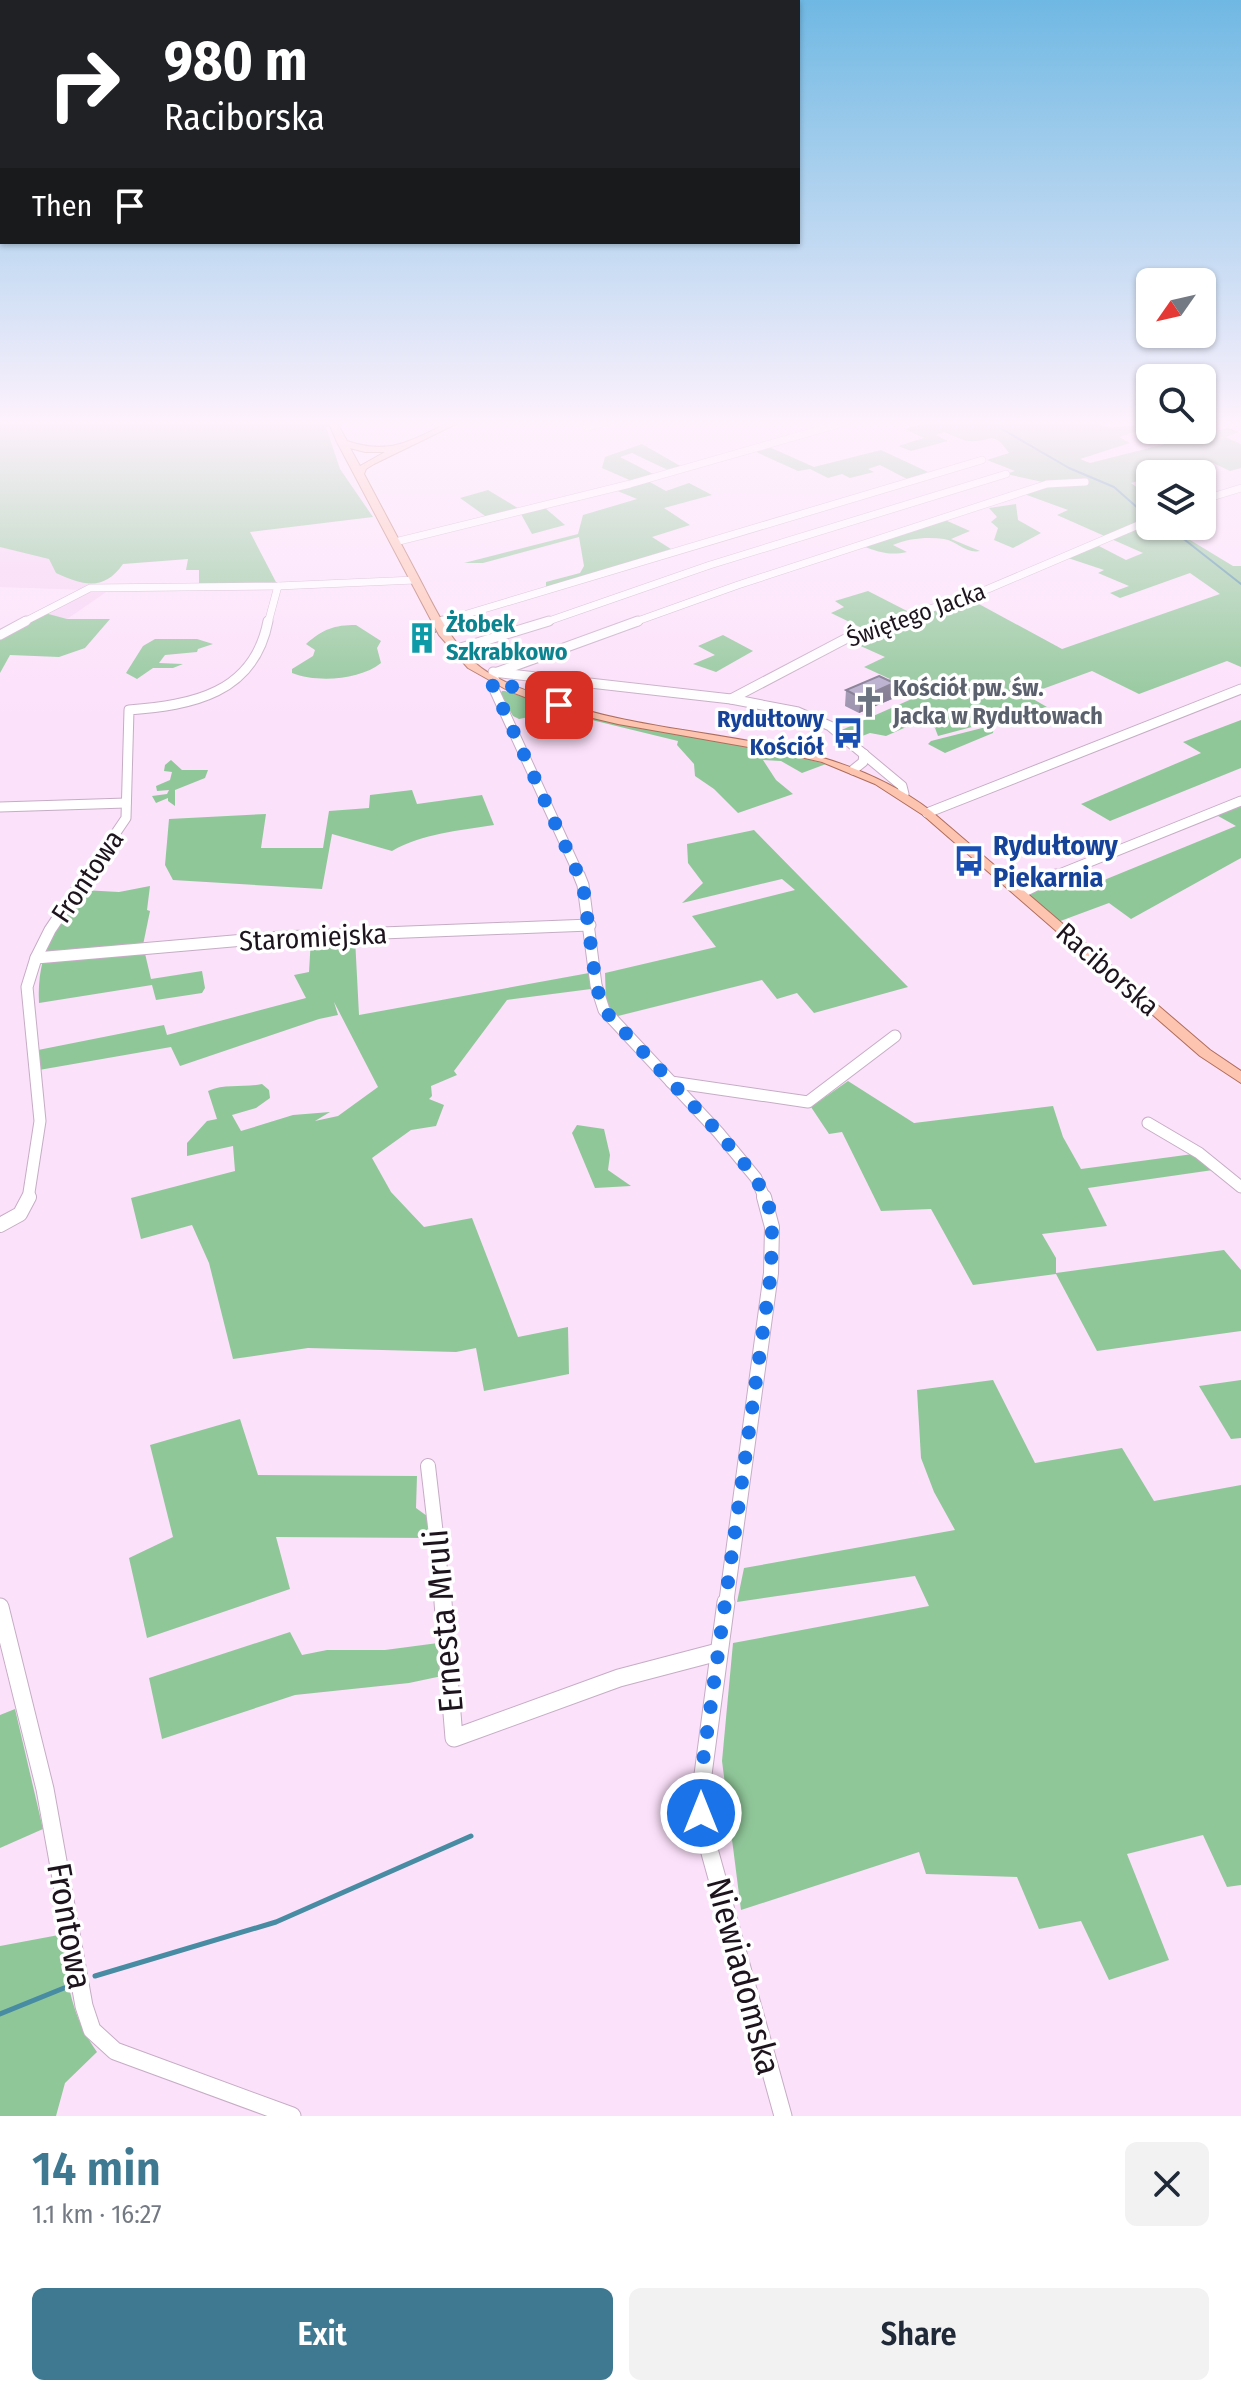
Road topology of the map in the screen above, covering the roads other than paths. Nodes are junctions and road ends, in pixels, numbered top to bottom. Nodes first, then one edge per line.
1 (383, 520) edge
2 (485, 520) edge
3 (782, 520) edge
4 (857, 520) edge
5 (936, 520) edge
6 (1136, 526) edge
7 (395, 542) junction
8 (410, 580) junction
9 (278, 586) junction
10 (437, 623) junction
11 (0, 635) edge
12 (454, 650) junction
13 (495, 676) junction
14 (1241, 689) edge
15 (731, 699) junction
16 (864, 754) junction
17 (853, 770) junction
18 (904, 794) junction
19 (1241, 801) edge
20 (126, 803) junction
21 (0, 807) edge
22 (927, 813) junction
23 (1022, 892) junction
24 (590, 925) junction
25 (36, 958) junction
26 (895, 1036) dead end
27 (1241, 1078) edge
28 (671, 1081) junction
29 (1148, 1123) dead end
30 (1241, 1187) edge
31 (0, 1225) edge
32 (428, 1466) dead end
33 (0, 1607) edge
34 (718, 1652) junction
35 (292, 2116) edge
36 (783, 2116) edge

1 - 7 main road, Raciborska
2 - 7 street
3 - 10 street
4 - 12 street
5 - 13 street
6 - 15 street, Świętego Jacka
7 - 8 main road, Raciborska
8 - 9 street
8 - 10 main road, Raciborska
9 - 11 street
9 - 20 street, Frontowa
10 - 12 main road, Raciborska
12 - 13 main road, Raciborska
13 - 15 street, Raciborska
13 - 17 main road, Raciborska
13 - 24 street, Niewiadomska
14 - 22 street
15 - 16 street, Raciborska
16 - 17 street
16 - 18 street, Raciborska
17 - 18 main road, Raciborska
18 - 22 main road, Raciborska
19 - 23 street
20 - 21 street
20 - 25 street, Frontowa
22 - 23 main road, Raciborska
23 - 27 main road, Raciborska
24 - 25 street, Staromiejska
24 - 28 street, Niewiadomska
25 - 31 street, Frontowa
26 - 28 street
28 - 34 street, Niewiadomska
29 - 30 street
32 - 34 street, Ernesta Mruli
33 - 35 street, Frontowa
34 - 36 street, Niewiadomska

